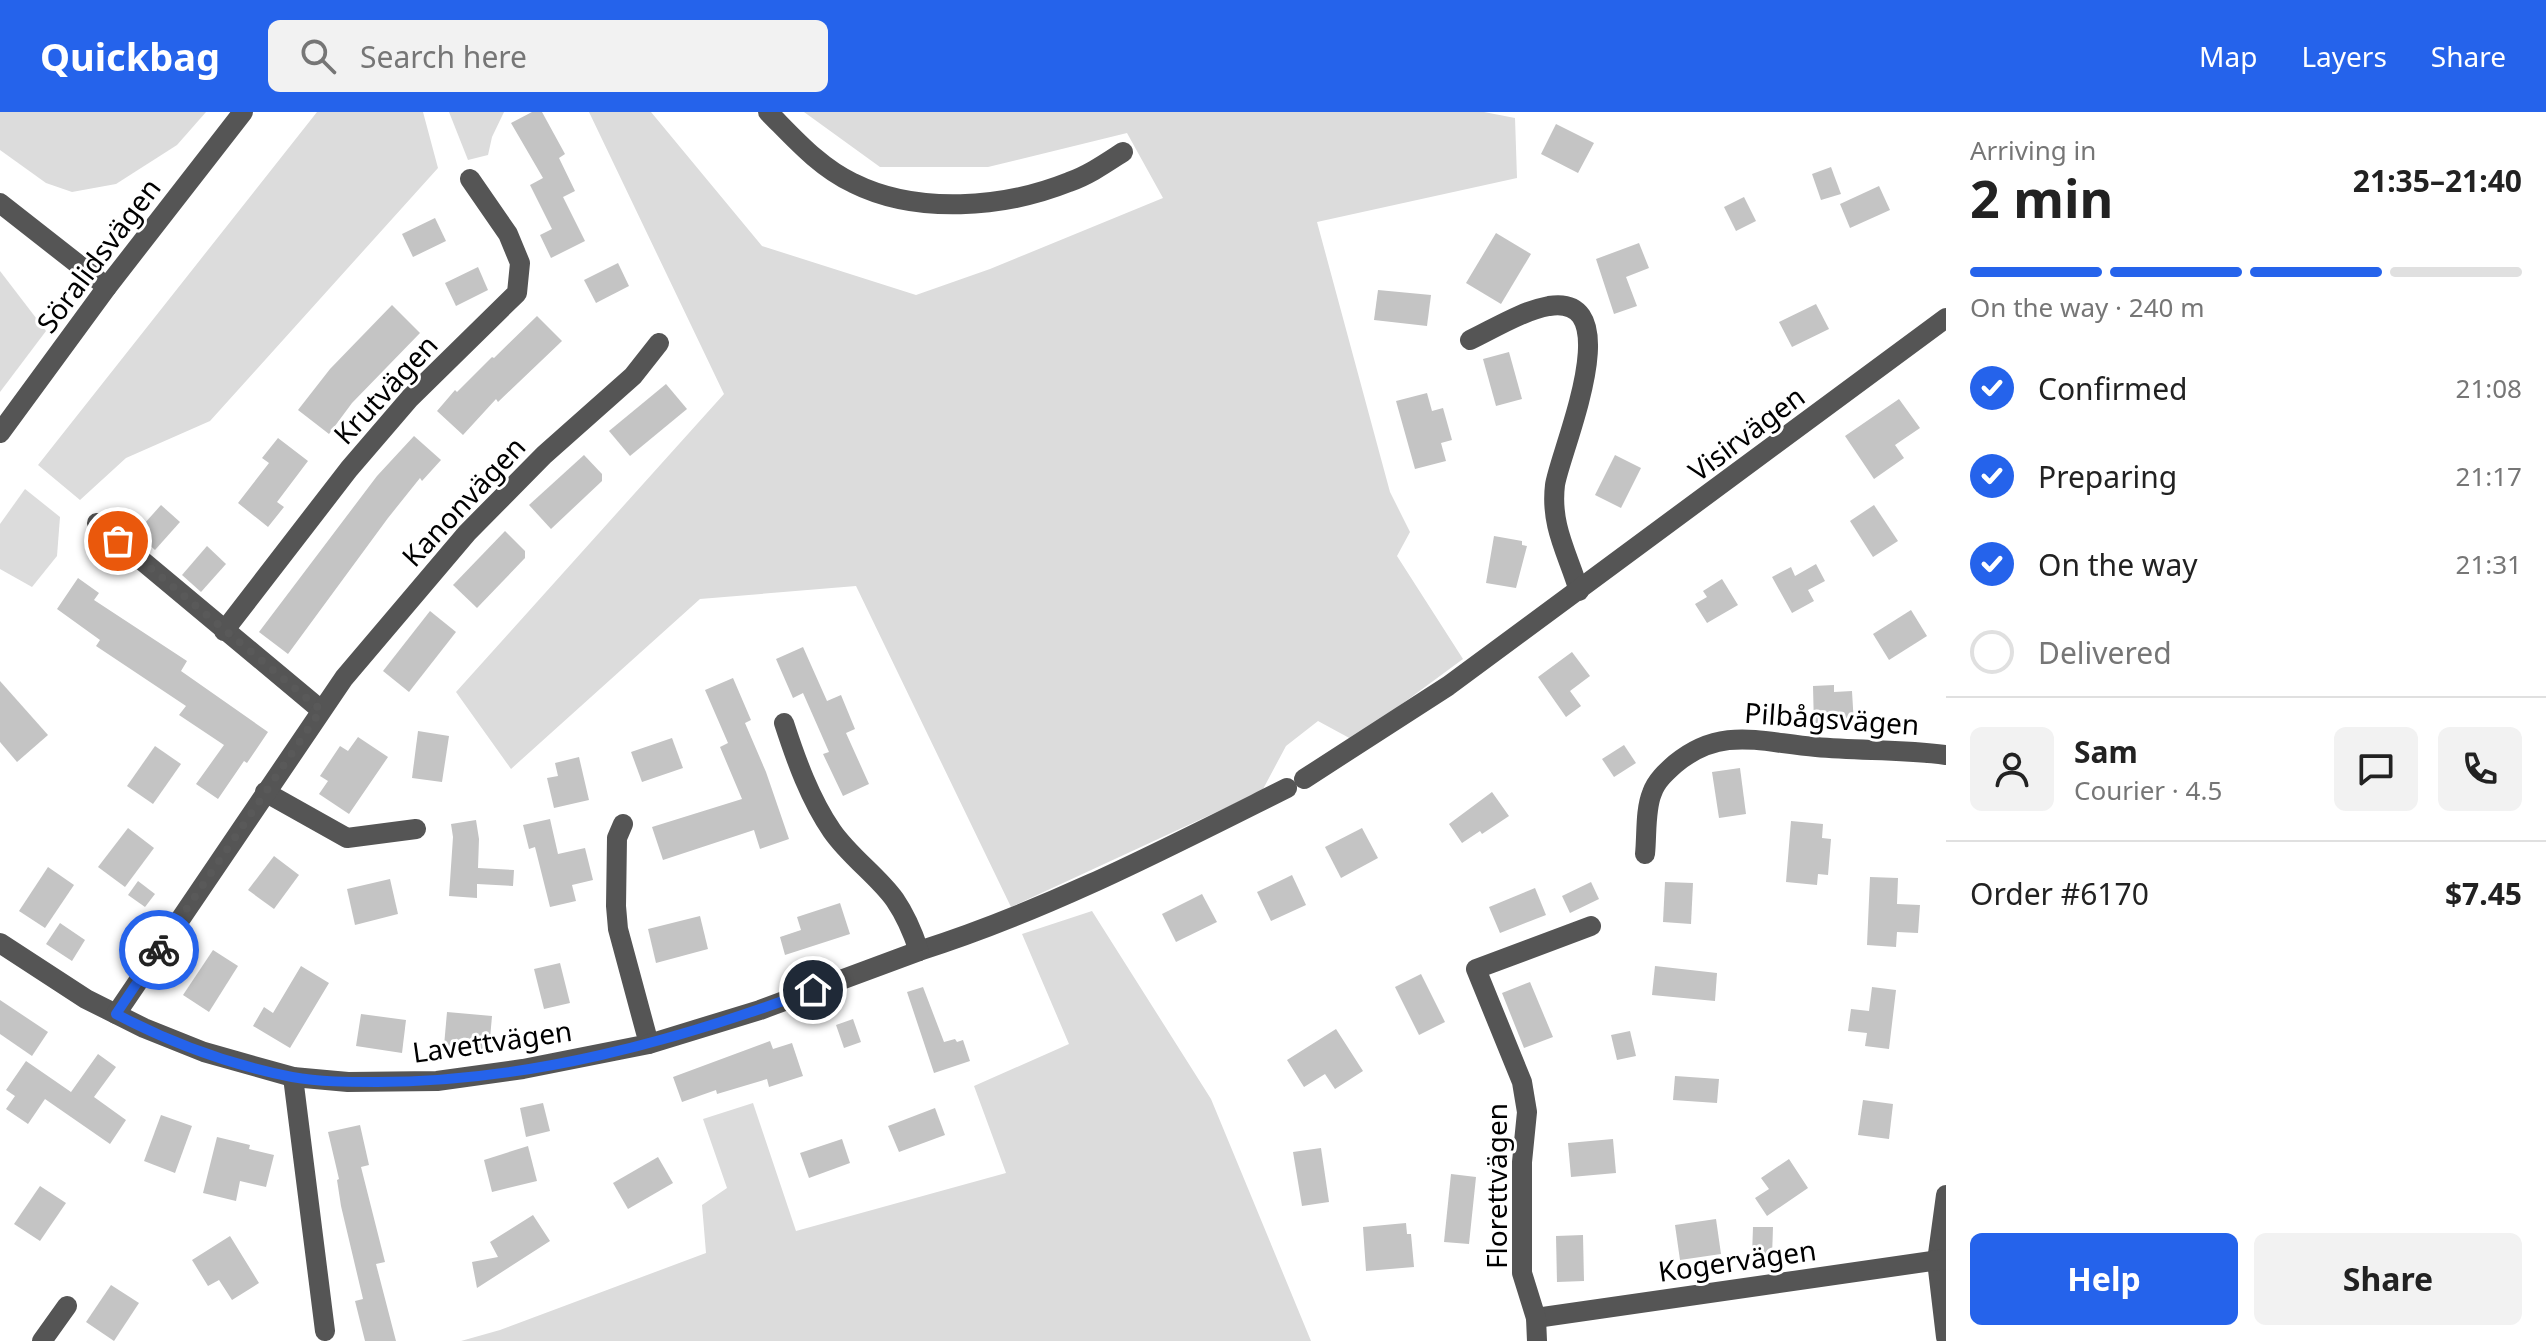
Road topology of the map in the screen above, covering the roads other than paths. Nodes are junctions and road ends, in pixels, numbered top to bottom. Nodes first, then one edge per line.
1 (243, 112) edge
2 (768, 112) edge
3 (1123, 152) dead end
4 (470, 179) dead end
5 (0, 203) edge
6 (107, 287) junction
7 (1946, 318) edge
8 (1470, 340) dead end
9 (659, 343) dead end
10 (0, 433) edge
11 (97, 523) dead end
12 (1579, 591) junction
13 (224, 631) junction
14 (321, 710) junction
15 (784, 723) dead end
16 (1946, 755) edge
17 (265, 792) junction
18 (623, 824) dead end
19 (416, 829) dead end
20 (1645, 854) dead end
21 (1591, 926) dead end
22 (0, 943) edge
23 (919, 951) junction
24 (116, 1014) junction
25 (649, 1044) junction
26 (293, 1077) junction
27 (1946, 1195) edge
28 (1942, 1260) edge
29 (67, 1306) dead end
30 (1536, 1318) junction
31 (325, 1331) dead end
32 (1946, 1337) edge
33 (42, 1341) edge
34 (1537, 1341) edge

1 - 6 street, Söralidsvägen
2 - 3 street
4 - 13 street, Krutvägen
5 - 6 street
6 - 10 street, Söralidsvägen
7 - 12 street, Visirvägen
8 - 12 street
9 - 14 street, Kanonvägen
11 - 13 street
12 - 23 street, Visirvägen
13 - 14 street
14 - 17 street, Kanonvägen
15 - 23 street
16 - 20 street, Pilbågsvägen
17 - 19 street
17 - 24 street, Kanonvägen
18 - 25 street
21 - 30 street, Florettvägen
22 - 24 street, Lavettvägen
23 - 25 street, Lavettvägen
24 - 26 street, Lavettvägen
25 - 26 street, Lavettvägen
26 - 31 street
27 - 28 street
28 - 30 street, Kogervägen
28 - 32 street
29 - 33 street
30 - 34 street, Florettvägen

